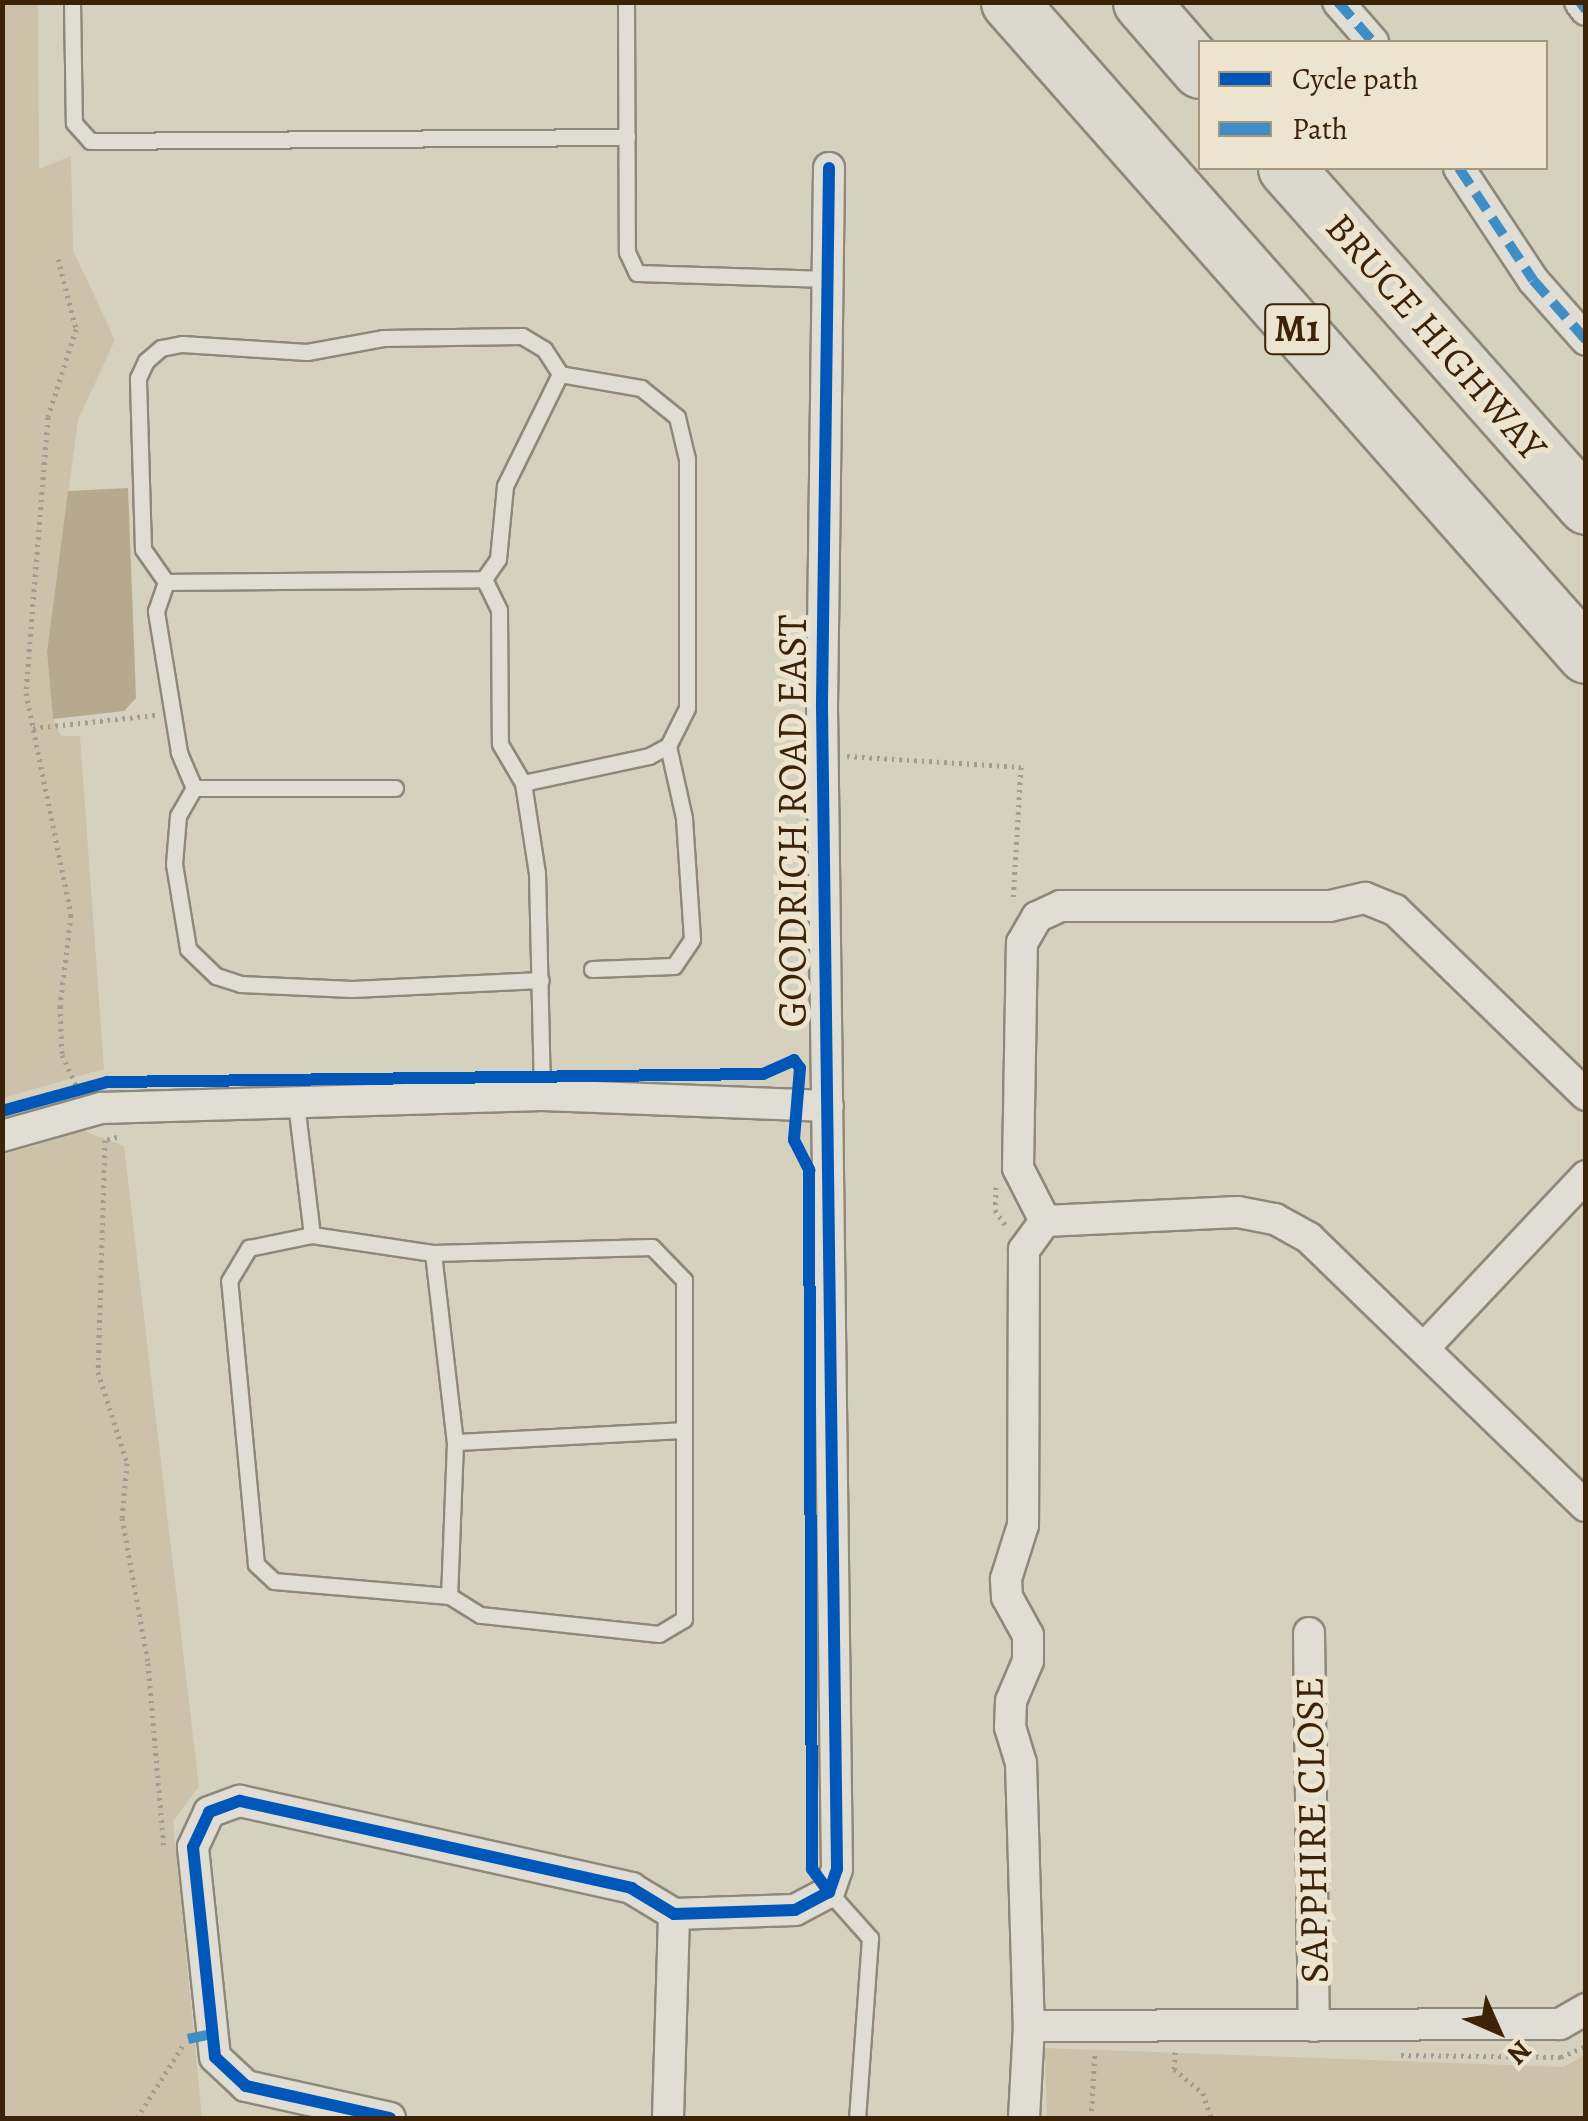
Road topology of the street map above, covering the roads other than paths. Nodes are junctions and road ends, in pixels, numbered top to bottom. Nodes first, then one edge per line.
1 (72, 2) edge
2 (626, 2) edge
3 (1009, 2) edge
4 (1140, 2) edge
5 (1338, 2) edge
6 (1580, 2) edge
7 (1586, 10) edge
8 (1371, 40) edge
9 (1198, 68) edge
10 (627, 137) junction
11 (829, 168) dead end
12 (1288, 170) edge
13 (1460, 170) edge
14 (828, 278) junction
15 (1586, 340) edge
16 (560, 374) junction
17 (1586, 506) edge
18 (484, 579) junction
19 (166, 582) junction
20 (1586, 654) edge
21 (668, 746) junction
22 (522, 782) junction
23 (194, 788) junction
24 (395, 788) dead end
25 (592, 969) dead end
26 (541, 980) junction
27 (542, 1095) junction
28 (1586, 1095) edge
29 (296, 1103) junction
30 (828, 1106) junction
31 (2, 1136) edge
32 (1586, 1176) edge
33 (1045, 1220) junction
34 (312, 1235) junction
35 (433, 1253) junction
36 (1424, 1348) junction
37 (684, 1430) junction
38 (454, 1442) junction
39 (1586, 1506) edge
40 (449, 1596) junction
41 (1309, 1634) dead end
42 (830, 1892) junction
43 (674, 1914) junction
44 (1586, 2009) edge
45 (1030, 2026) junction
46 (1314, 2026) junction
47 (390, 2118) edge
48 (668, 2118) edge
49 (857, 2118) edge
50 (1024, 2118) edge

1 - 10 lane
2 - 10 lane
3 - 20 highway, M1
4 - 9 highway
5 - 8 street
6 - 7 street
10 - 14 lane
11 - 14 street, GOODRICH ROAD EAST
12 - 17 highway, BRUCE HIGHWAY / M1
13 - 15 street
14 - 30 street, GOODRICH ROAD EAST
16 - 18 lane
16 - 19 lane
16 - 21 lane
18 - 19 lane
18 - 22 lane
19 - 23 lane
21 - 22 lane
21 - 25 lane
22 - 26 lane
23 - 24 lane
23 - 26 lane
26 - 27 lane
27 - 29 street
27 - 30 street
28 - 33 street
29 - 31 street
29 - 34 lane
30 - 42 street, GOODRICH ROAD EAST
32 - 36 street
33 - 36 street
33 - 45 street
34 - 35 lane
34 - 40 lane
35 - 37 lane
35 - 38 lane
36 - 39 street
37 - 38 lane
37 - 40 lane
38 - 40 lane
41 - 46 street, SAPPHIRE CLOSE
42 - 43 street
42 - 49 lane
43 - 47 street
43 - 48 street
44 - 46 street
45 - 46 street
45 - 50 street

